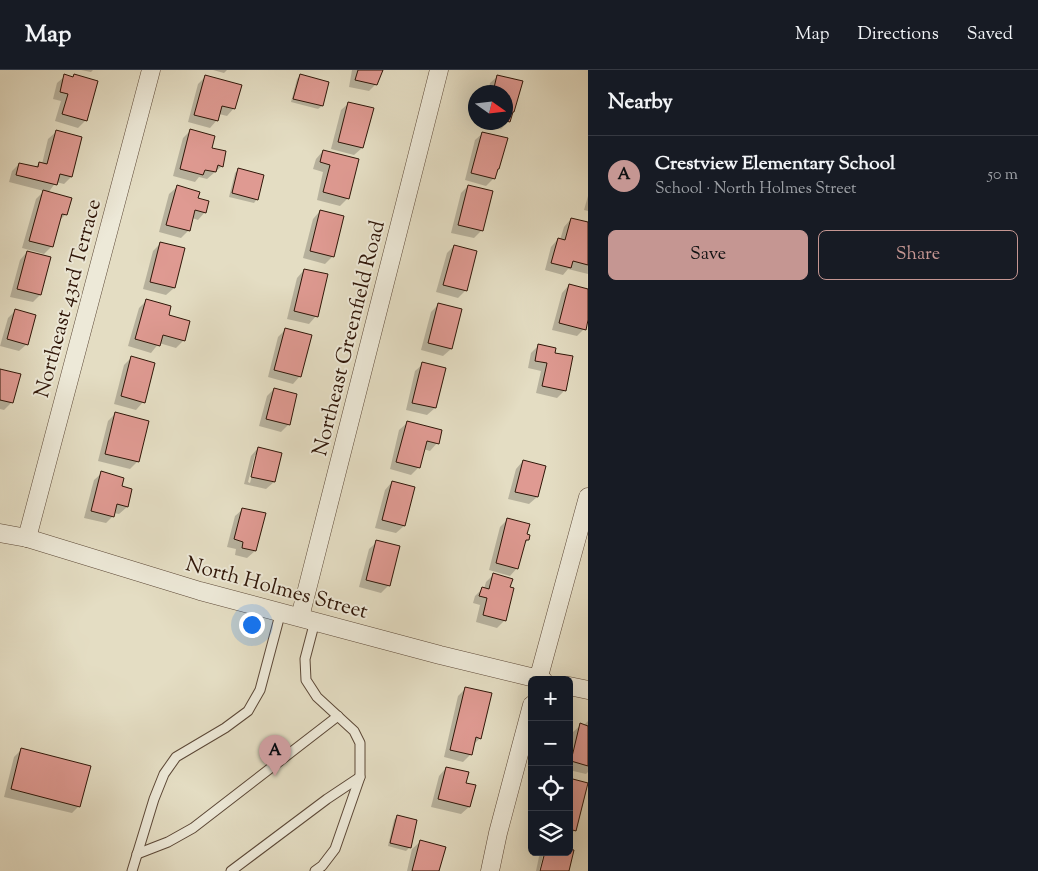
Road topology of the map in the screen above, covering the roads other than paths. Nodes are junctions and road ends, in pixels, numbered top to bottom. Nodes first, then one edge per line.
1 (150, 70) edge
2 (439, 70) edge
3 (588, 497) edge
4 (0, 533) edge
5 (27, 538) junction
6 (281, 611) junction
7 (308, 618) junction
8 (528, 676) edge
9 (541, 676) edge
10 (573, 687) edge
11 (588, 690) edge
12 (338, 716) junction
13 (528, 720) edge
14 (360, 777) junction
15 (137, 854) junction
16 (132, 871) edge
17 (230, 871) edge
18 (315, 871) edge
19 (490, 871) edge

1 - 5 street, Northeast 43rd Terrace
2 - 7 street, Northeast Greenfield Road
3 - 9 street
4 - 5 street, North Holmes Street
5 - 6 street, North Holmes Street
6 - 7 street, North Holmes Street
6 - 15 lane
7 - 8 street, North Holmes Street
7 - 12 lane
10 - 11 street
12 - 14 lane
12 - 15 lane
13 - 19 street
14 - 17 lane
14 - 18 lane
15 - 16 lane

